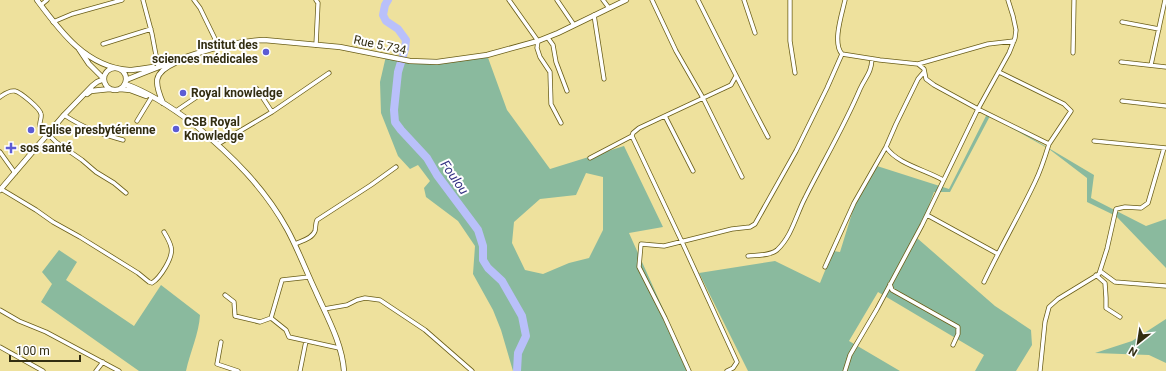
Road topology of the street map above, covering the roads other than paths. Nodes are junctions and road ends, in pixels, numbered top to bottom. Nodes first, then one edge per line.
1 (37, 0) edge
2 (47, 0) edge
3 (122, 0) edge
4 (143, 0) edge
5 (194, 0) edge
6 (316, 0) edge
7 (509, 0) edge
8 (557, 0) edge
9 (603, 0) edge
10 (626, 0) edge
11 (652, 0) edge
12 (698, 0) edge
13 (744, 0) edge
14 (790, 0) edge
15 (845, 0) edge
16 (1008, 0) edge
17 (1074, 0) edge
18 (1164, 0) edge
19 (41, 5) junction
20 (609, 8) junction
21 (594, 15) junction
22 (53, 22) junction
23 (1122, 22) dead end
24 (574, 25) junction
25 (151, 29) junction
26 (1159, 29) junction
27 (755, 33) dead end
28 (548, 38) junction
29 (538, 41) junction
30 (1014, 41) junction
31 (103, 44) dead end
32 (316, 45) junction
33 (219, 47) junction
34 (79, 49) junction
35 (1073, 53) dead end
36 (842, 54) junction
37 (192, 56) junction
38 (872, 58) junction
39 (1121, 62) dead end
40 (918, 64) junction
41 (1151, 65) junction
42 (158, 66) junction
43 (1166, 66) edge
44 (118, 68) junction
45 (924, 72) junction
46 (999, 72) junction
47 (329, 73) dead end
48 (795, 73) dead end
49 (736, 76) junction
50 (104, 79) junction
51 (604, 79) dead end
52 (125, 82) junction
53 (120, 89) junction
54 (257, 89) dead end
55 (114, 90) junction
56 (567, 91) dead end
57 (204, 92) dead end
58 (0, 97) edge
59 (80, 98) junction
60 (151, 98) junction
61 (703, 98) junction
62 (161, 102) junction
63 (1122, 102) dead end
64 (1166, 106) edge
65 (978, 109) junction
66 (176, 111) junction
67 (272, 112) junction
68 (64, 115) junction
69 (666, 116) junction
70 (137, 121) dead end
71 (561, 123) dead end
72 (48, 134) junction
73 (632, 136) junction
74 (768, 137) dead end
75 (123, 140) dead end
76 (1094, 141) dead end
77 (218, 144) junction
78 (1049, 144) junction
79 (886, 147) junction
80 (1165, 148) edge
81 (0, 152) edge
82 (590, 158) dead end
83 (396, 168) dead end
84 (693, 171) dead end
85 (15, 173) junction
86 (742, 177) dead end
87 (943, 180) junction
88 (0, 189) edge
89 (126, 193) dead end
90 (927, 215) junction
91 (164, 232) dead end
92 (682, 242) junction
93 (295, 244) junction
94 (998, 254) junction
95 (748, 256) dead end
96 (825, 267) dead end
97 (1100, 271) junction
98 (1096, 275) junction
99 (309, 277) junction
100 (984, 282) dead end
101 (890, 283) junction
102 (1166, 286) edge
103 (225, 295) dead end
104 (324, 309) junction
105 (0, 310) edge
106 (1120, 317) dead end
107 (271, 318) junction
108 (306, 341) junction
109 (221, 342) dead end
110 (953, 345) dead end
111 (0, 347) edge
112 (339, 348) junction
113 (103, 362) junction
114 (43, 371) edge
115 (96, 371) edge
116 (118, 371) edge
117 (238, 371) edge
118 (300, 371) edge
119 (344, 371) edge
120 (472, 371) edge
121 (689, 371) edge
122 (727, 371) edge
123 (845, 371) edge
124 (1040, 371) edge

1 - 19 street
2 - 19 street
3 - 22 street
4 - 25 street
5 - 33 street
6 - 32 street
7 - 29 street
8 - 24 street
9 - 20 street
10 - 20 street, Rue 5.734
11 - 61 street
12 - 49 street
13 - 27 street
14 - 48 street
15 - 36 street
16 - 30 street
17 - 35 street
18 - 26 street
19 - 22 street
20 - 21 street, Rue 5.734
21 - 24 street, Rue 5.734
21 - 51 street
22 - 34 street
23 - 26 street
24 - 28 street, Rue 5.734
25 - 31 street
25 - 42 street
26 - 41 street
28 - 29 street, Rue 5.734
28 - 56 street
29 - 32 street, Rue 5.734
29 - 71 street
30 - 40 street
30 - 46 street
32 - 33 street, Rue 5.734
33 - 37 street, Rue 5.734
34 - 44 street
34 - 50 street
36 - 38 street
36 - 92 street
37 - 42 street, Rue 5.734
37 - 62 street
38 - 40 street
38 - 95 street
39 - 41 street
40 - 45 street
41 - 43 street
42 - 44 street
42 - 52 street, Rue 5.734
44 - 50 street
44 - 52 street
45 - 65 street
45 - 79 street
46 - 65 street
46 - 78 street
47 - 67 street
49 - 61 street
49 - 74 street
50 - 55 street
50 - 59 street
52 - 53 street
52 - 62 street
53 - 55 street
53 - 60 street
54 - 67 street
55 - 59 street
57 - 66 street
58 - 72 street
59 - 68 street
60 - 62 street
60 - 70 street
61 - 69 street
61 - 86 street
62 - 66 street
63 - 64 street
65 - 78 street
65 - 87 street
66 - 77 street
67 - 77 street
68 - 72 street
68 - 75 street
69 - 73 street
69 - 84 street
72 - 85 street
72 - 89 street
73 - 82 street
73 - 92 street
76 - 80 street
77 - 93 street
78 - 94 street
79 - 87 street
79 - 96 street
80 - 97 street
81 - 85 street
83 - 93 street
85 - 88 street
87 - 90 street
88 - 91 street
90 - 94 street
90 - 101 street
92 - 121 street
92 - 122 street
93 - 99 street
94 - 100 street
97 - 98 street
97 - 102 street
98 - 106 street
98 - 124 street
99 - 104 street
99 - 107 street
101 - 110 street
101 - 123 street
103 - 107 street
104 - 112 street
104 - 120 street
105 - 113 street
107 - 108 street
108 - 112 street
108 - 118 street
109 - 117 street
111 - 114 street
112 - 119 street
113 - 115 street
113 - 116 street

